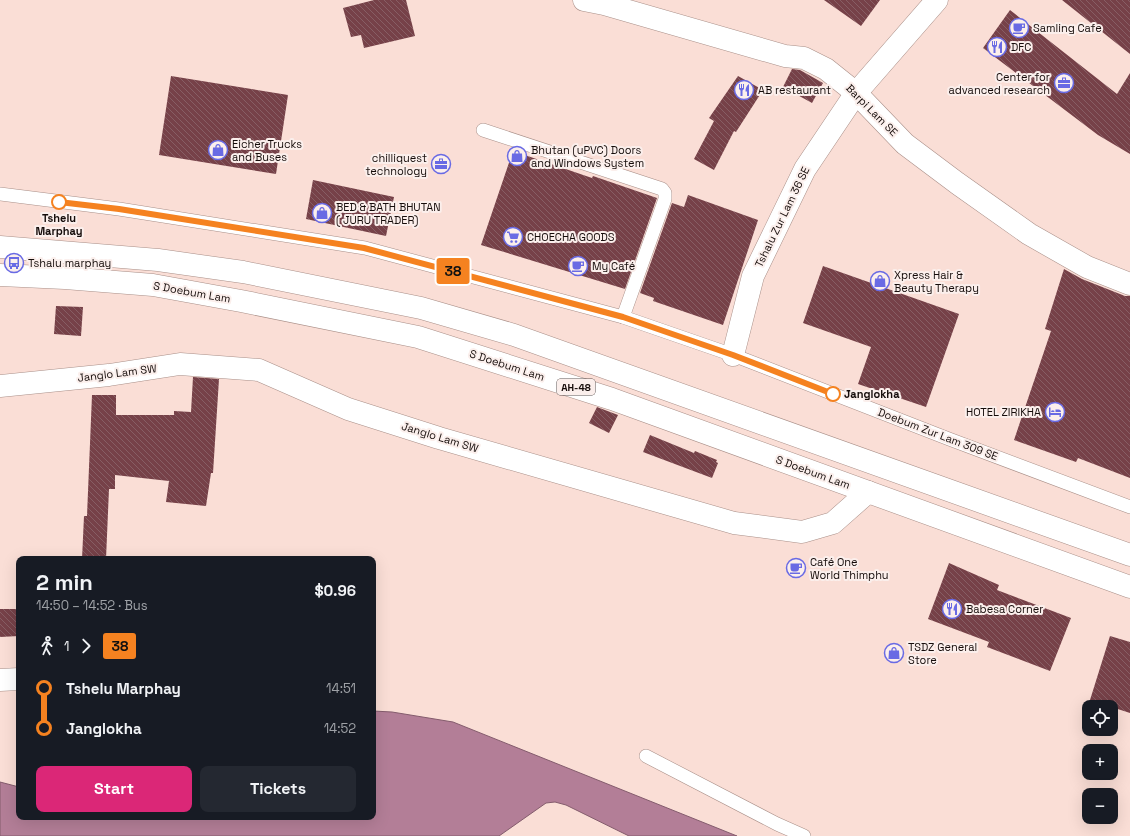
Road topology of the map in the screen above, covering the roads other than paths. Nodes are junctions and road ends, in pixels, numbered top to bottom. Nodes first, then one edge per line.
1 (584, 0) edge
2 (937, 0) edge
3 (856, 93) junction
4 (484, 130) dead end
5 (0, 194) edge
6 (0, 247) edge
7 (0, 275) edge
8 (1130, 284) edge
9 (623, 317) junction
10 (733, 355) junction
11 (0, 386) edge
12 (868, 492) junction
13 (1130, 507) edge
14 (1130, 555) edge
15 (1130, 587) edge
16 (16, 679) edge
17 (0, 680) edge
18 (646, 756) dead end
19 (804, 836) edge

1 - 3 main road, Barpi Lam SE
2 - 3 main road, Tshalu Zur Lam 36 SE
3 - 8 main road, Barpi Lam SE
3 - 10 main road, Tshalu Zur Lam 36 SE
4 - 9 lane
5 - 9 lane, Doebum Zur Lam 309 SE
6 - 14 main road, AH-48
7 - 12 main road, S Doebum Lam / AH-48
9 - 10 lane, Doebum Zur Lam 309 SE
10 - 13 lane, Doebum Zur Lam 309 SE
11 - 12 main road, Janglo Lam SW
12 - 15 main road, S Doebum Lam / AH-48
16 - 17 main road
18 - 19 lane

